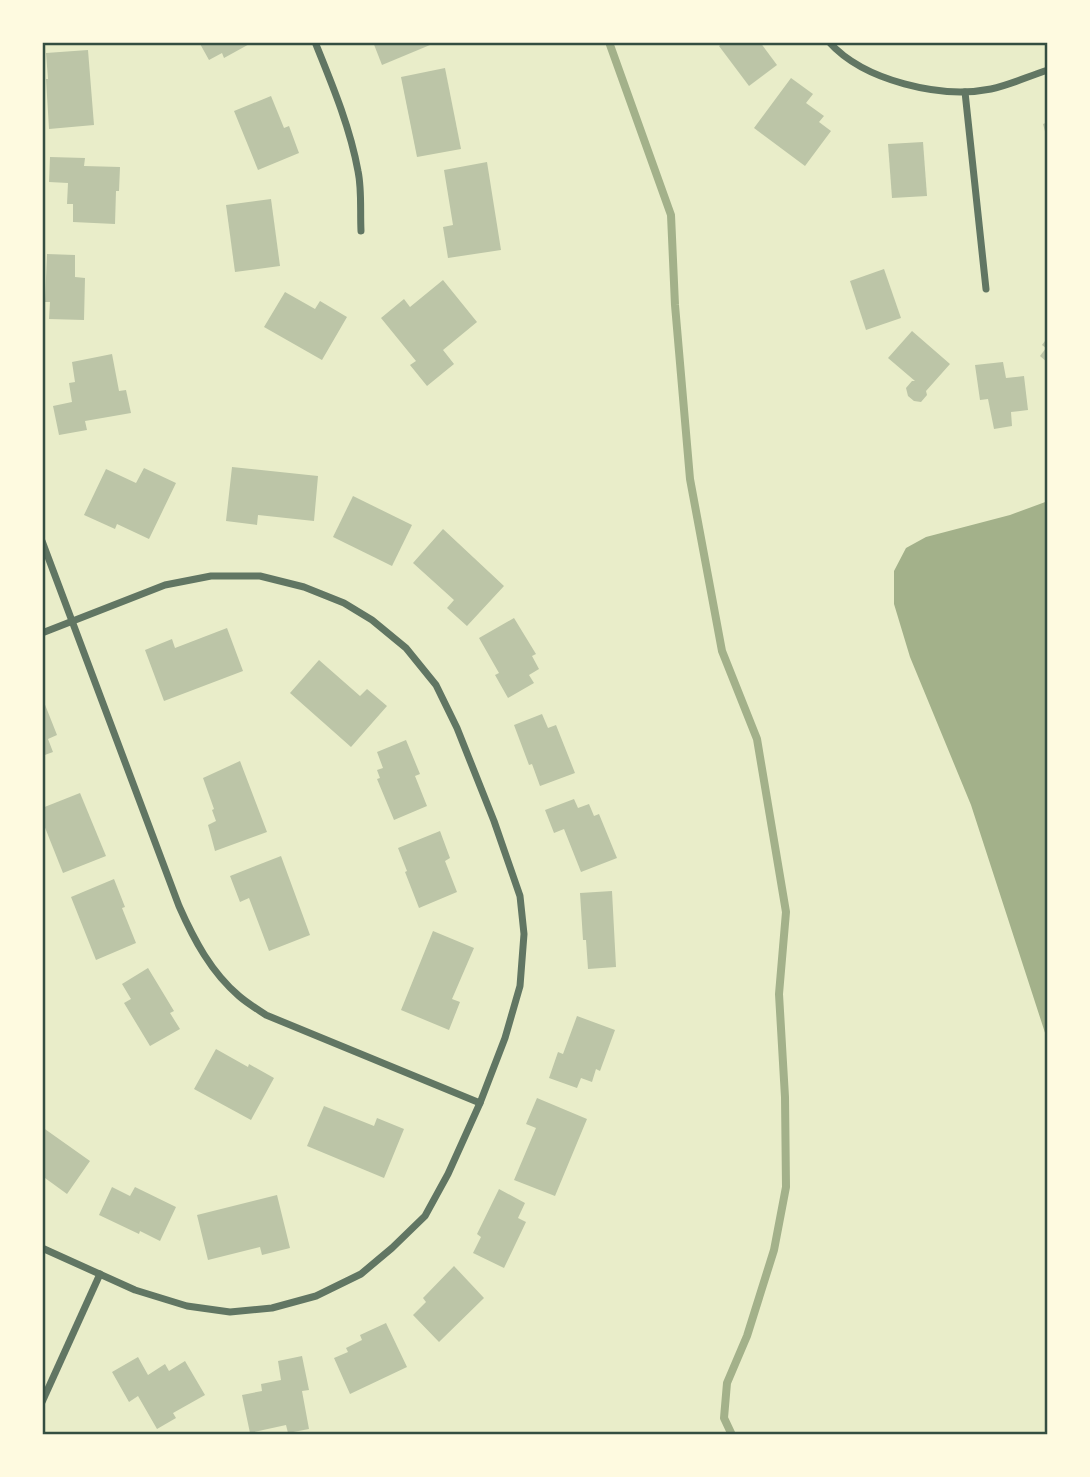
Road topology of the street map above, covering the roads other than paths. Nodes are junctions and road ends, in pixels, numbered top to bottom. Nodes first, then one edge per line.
1 (315, 42) edge
2 (829, 42) edge
3 (1048, 70) edge
4 (965, 92) junction
5 (361, 230) dead end
6 (986, 289) dead end
7 (42, 541) edge
8 (73, 621) junction
9 (42, 633) edge
10 (480, 1103) junction
11 (42, 1248) edge
12 (100, 1274) junction
13 (42, 1402) edge

1 - 5 street
2 - 4 street
3 - 4 street
4 - 6 street
7 - 8 street
8 - 9 street
8 - 10 street
8 - 10 street
10 - 12 street
11 - 12 street
12 - 13 street

